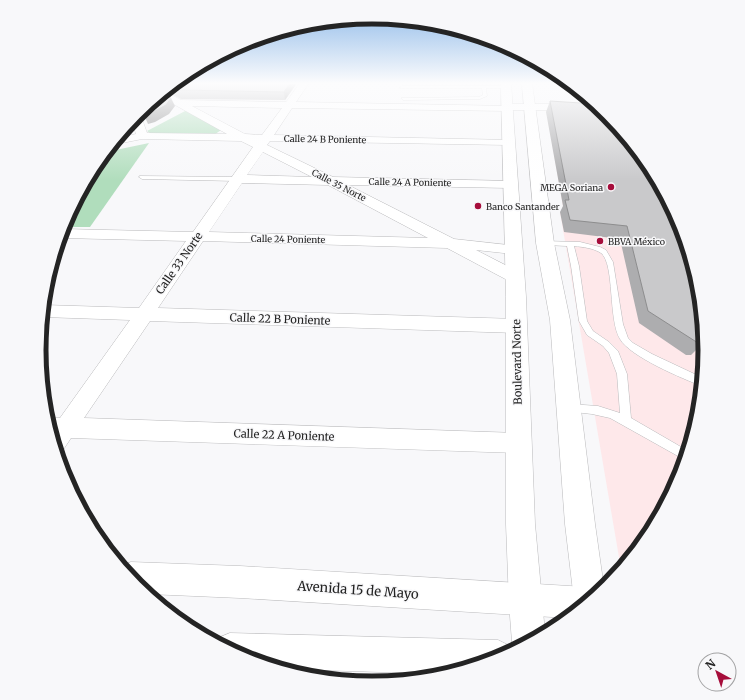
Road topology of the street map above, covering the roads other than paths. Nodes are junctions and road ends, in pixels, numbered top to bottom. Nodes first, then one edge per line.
1 (204, 116) edge
2 (282, 116) edge
3 (507, 116) edge
4 (531, 116) edge
5 (138, 123) edge
6 (142, 136) junction
7 (244, 137) junction
8 (123, 140) edge
9 (263, 142) junction
10 (508, 142) junction
11 (142, 177) dead end
12 (237, 179) junction
13 (331, 181) junction
14 (510, 184) junction
15 (68, 233) edge
16 (198, 236) junction
17 (449, 243) junction
18 (545, 243) junction
19 (570, 244) junction
20 (513, 249) junction
21 (515, 277) junction
22 (49, 311) edge
23 (143, 314) junction
24 (517, 326) junction
25 (631, 346) junction
26 (613, 351) junction
27 (697, 380) edge
28 (569, 408) junction
29 (626, 421) junction
30 (57, 432) edge
31 (518, 443) junction
32 (682, 453) edge
33 (139, 578) edge
34 (589, 593) edge
35 (524, 601) junction
36 (577, 604) edge
37 (528, 636) edge
38 (247, 651) edge
39 (481, 657) edge

1 - 7 street, Calle 35 Norte
2 - 9 street, Calle 33 Norte
3 - 10 main road, Boulevard Norte
4 - 18 main road
5 - 6 street
6 - 7 street
6 - 8 street
7 - 9 street, Calle 35 Norte
9 - 10 street, Calle 24 B Poniente
9 - 12 street, Calle 33 Norte
9 - 13 street, Calle 35 Norte
10 - 14 main road, Boulevard Norte
11 - 12 lane
12 - 13 street, Calle 24 A Poniente
12 - 16 street, Calle 33 Norte
13 - 14 street, Calle 24 A Poniente
13 - 17 street, Calle 35 Norte
14 - 20 main road, Boulevard Norte
15 - 16 street, Calle 24 Poniente
16 - 17 street, Calle 24 Poniente
16 - 23 street, Calle 33 Norte
17 - 20 street, Calle 24 Poniente
17 - 21 street, Calle 35 Norte
18 - 19 lane
18 - 28 main road
19 - 25 lane
19 - 26 lane
20 - 21 main road, Boulevard Norte
21 - 24 main road, Boulevard Norte
22 - 23 street, Calle 22 B Poniente
23 - 24 street, Calle 22 B Poniente
23 - 30 street, Calle 33 Norte
24 - 31 main road, Boulevard Norte
25 - 26 lane
25 - 27 lane
26 - 29 lane
28 - 29 lane
28 - 34 main road
29 - 32 lane
30 - 31 street, Calle 22 A Poniente
31 - 35 main road, Boulevard Norte
33 - 35 main road, Avenida 15 de Mayo
35 - 36 main road, Avenida 15 de Mayo
35 - 37 main road, Boulevard Norte
38 - 39 main road

